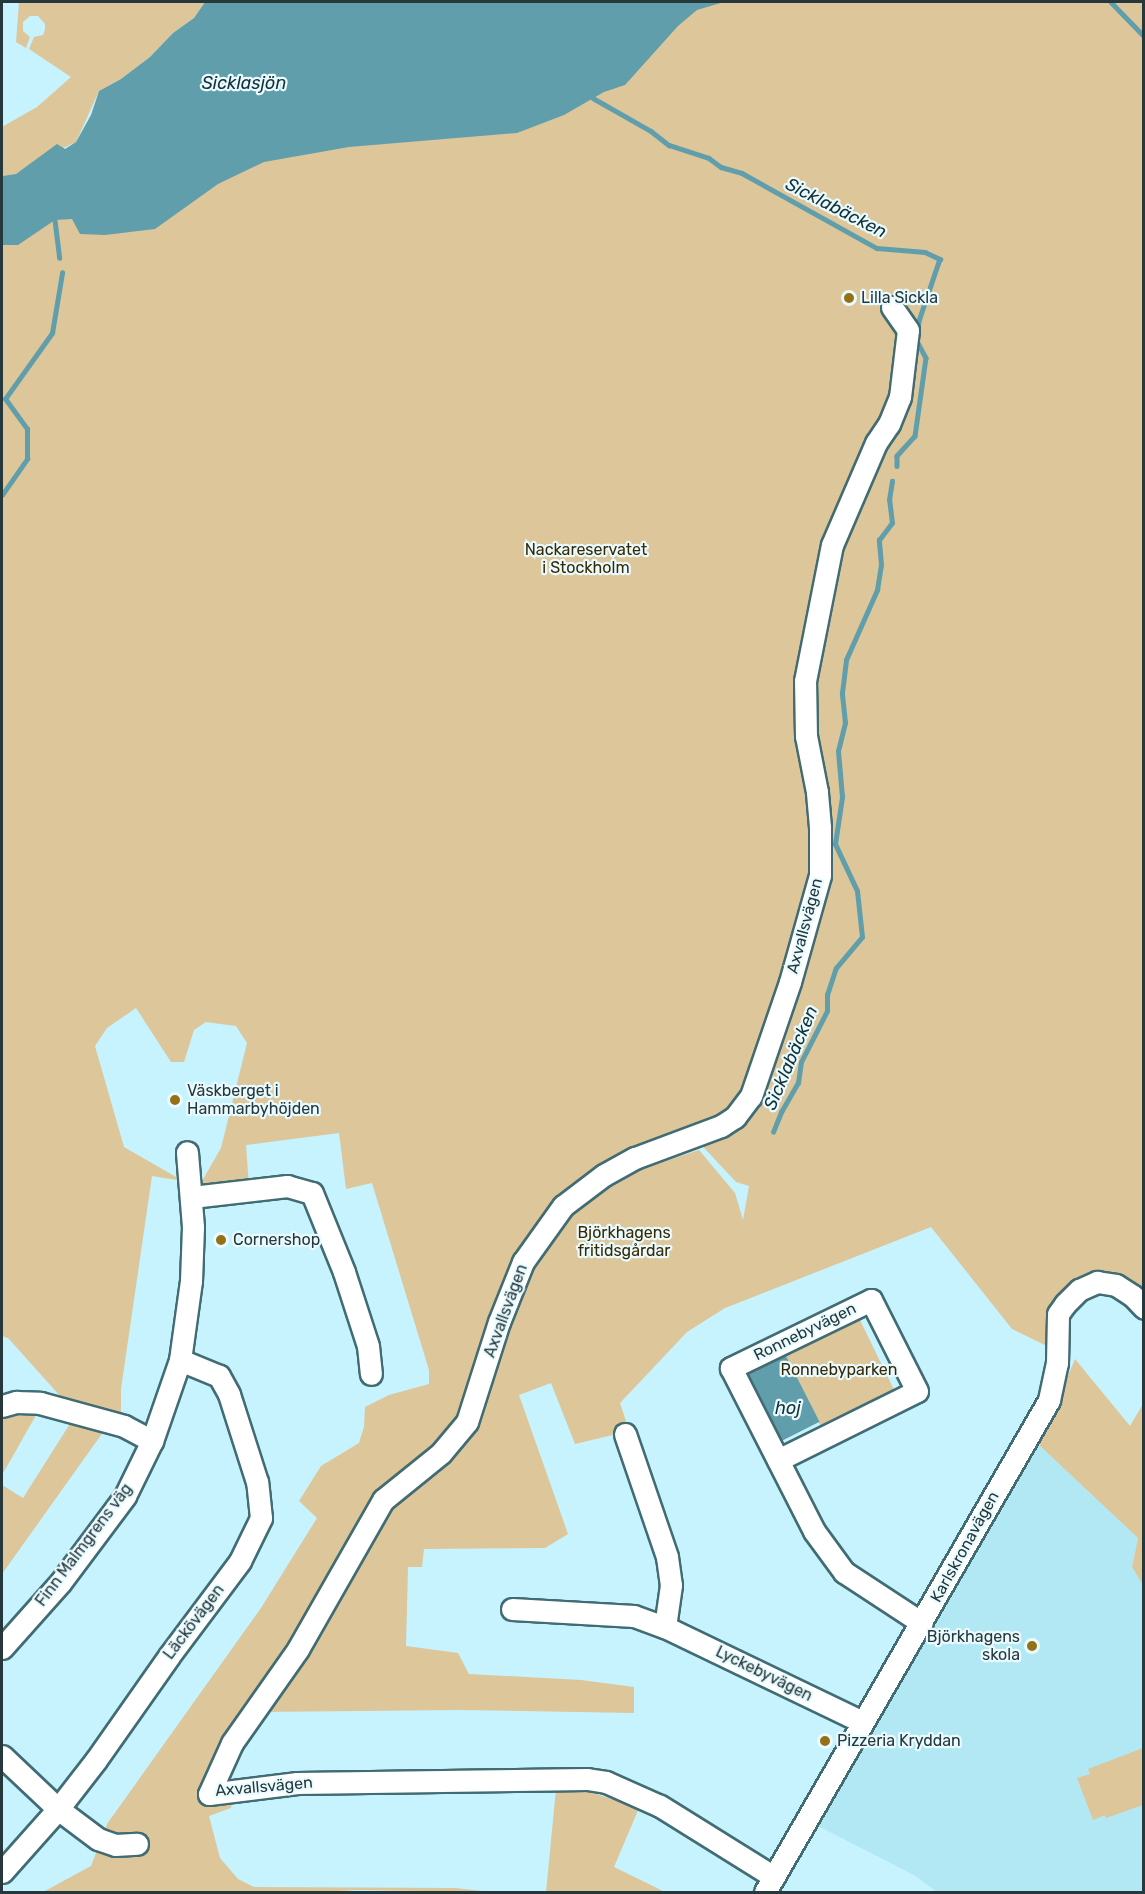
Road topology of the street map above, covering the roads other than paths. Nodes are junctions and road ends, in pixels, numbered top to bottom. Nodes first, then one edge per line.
1 (892, 307) dead end
2 (187, 1152) dead end
3 (192, 1197) junction
4 (1143, 1308) edge
5 (180, 1360) junction
6 (371, 1374) dead end
7 (2, 1406) edge
8 (626, 1434) dead end
9 (152, 1441) junction
10 (778, 1460) junction
11 (512, 1609) dead end
12 (922, 1623) junction
13 (665, 1627) junction
14 (2, 1648) edge
15 (862, 1722) junction
16 (2, 1756) edge
17 (58, 1809) junction
18 (137, 1844) dead end
19 (2, 1872) edge
20 (770, 1885) edge

1 - 20 street, Axvallsvägen
2 - 3 street, Finn Malmgrens väg
3 - 5 street, Finn Malmgrens väg
3 - 6 street
4 - 12 street, Karlskronavägen
5 - 9 street, Finn Malmgrens väg
5 - 17 street, Läckövägen
7 - 9 street
8 - 13 street
9 - 14 street, Finn Malmgrens väg
10 - 10 street, Ronnebyvägen
10 - 12 street, Ronnebyvägen
11 - 13 street, Lyckebyvägen
12 - 15 street, Karlskronavägen
13 - 15 street, Lyckebyvägen
15 - 20 street, Karlskronavägen
16 - 17 street
17 - 18 street
17 - 19 street, Läckövägen

